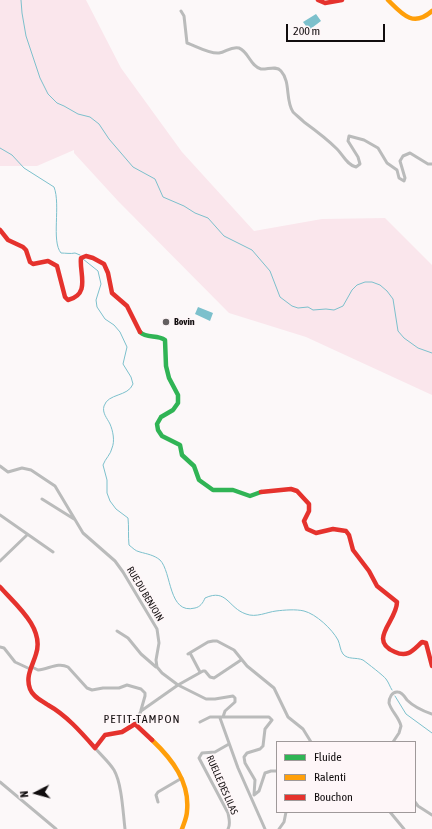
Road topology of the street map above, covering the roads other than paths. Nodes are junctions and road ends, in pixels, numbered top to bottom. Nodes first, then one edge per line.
1 (318, 0) edge
2 (342, 0) edge
3 (388, 0) edge
4 (181, 11) dead end
5 (432, 11) edge
6 (432, 164) edge
7 (0, 230) edge
8 (0, 466) edge
9 (42, 499) dead end
10 (0, 514) edge
11 (74, 519) junction
12 (28, 535) junction
13 (53, 552) dead end
14 (0, 561) edge
15 (0, 587) edge
16 (117, 630) dead end
17 (0, 647) edge
18 (241, 660) junction
19 (432, 666) edge
20 (157, 667) junction
21 (31, 668) junction
22 (200, 672) junction
23 (178, 685) junction
24 (141, 711) junction
25 (432, 714) edge
26 (222, 717) junction
27 (200, 722) dead end
28 (135, 724) junction
29 (310, 741) edge
30 (394, 741) edge
31 (229, 744) junction
32 (95, 748) junction
33 (276, 772) edge
34 (182, 778) junction
35 (0, 782) edge
36 (253, 797) junction
37 (158, 802) dead end
38 (416, 803) edge
39 (286, 813) edge
40 (391, 813) edge
41 (432, 815) edge
42 (56, 829) edge
43 (125, 829) edge
44 (182, 829) edge
45 (228, 829) edge
46 (265, 829) edge
47 (279, 829) edge
48 (404, 829) edge

1 - 2 street
3 - 5 street
4 - 6 street
7 - 19 street
8 - 11 street, RUE DU BENJOIN
9 - 11 street, RUE DU BENJOIN
10 - 12 street
11 - 20 street, RUE DU BENJOIN
12 - 13 street
12 - 14 street
15 - 21 street
16 - 20 street
17 - 21 street
18 - 22 street
18 - 22 street
18 - 29 street
20 - 23 street
21 - 24 street
21 - 32 street
22 - 23 street
23 - 24 street
23 - 26 street
24 - 28 street
25 - 30 street
26 - 27 street
26 - 31 street
26 - 36 street
28 - 32 street
28 - 34 street
31 - 36 street
31 - 45 street, RUELLE DES LILAS
32 - 43 street
33 - 36 street
34 - 37 street
34 - 44 street
35 - 42 street
36 - 46 street
38 - 41 street
39 - 47 street
40 - 48 street

